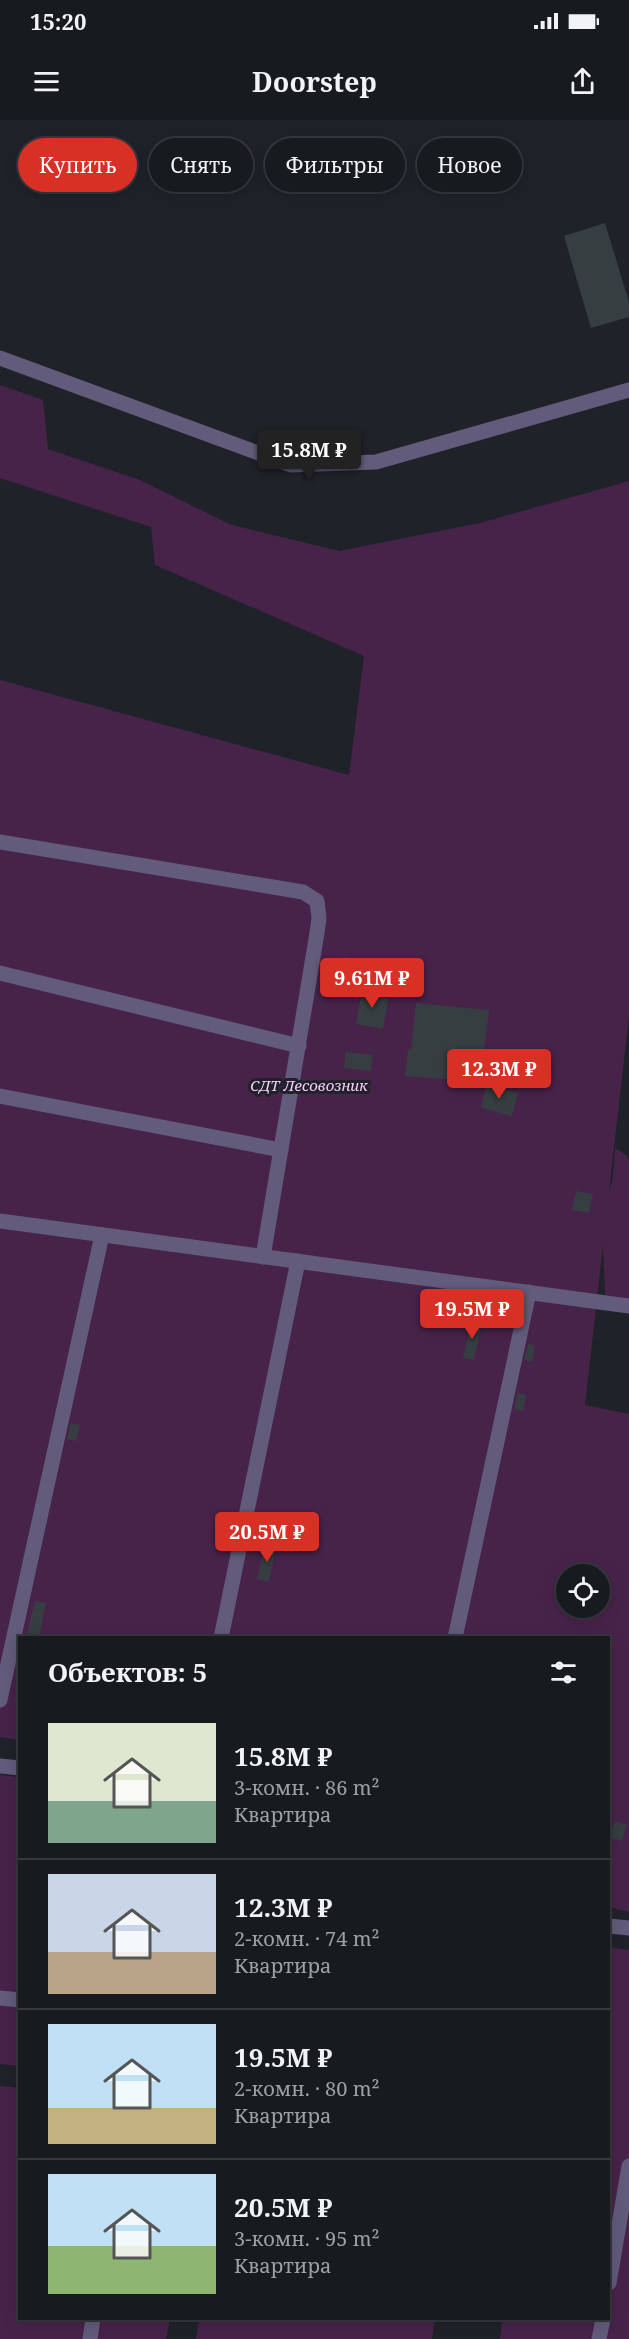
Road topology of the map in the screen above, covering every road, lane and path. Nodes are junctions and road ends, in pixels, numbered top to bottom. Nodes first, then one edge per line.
1 (0, 358) edge
2 (629, 390) edge
3 (0, 842) edge
4 (0, 973) edge
5 (299, 1046) junction
6 (0, 1096) edge
7 (281, 1150) junction
8 (0, 1221) edge
9 (102, 1235) junction
10 (263, 1257) junction
11 (298, 1261) junction
12 (529, 1292) junction
13 (629, 1306) edge
14 (221, 1636) edge
15 (455, 1636) edge
16 (0, 1700) edge
17 (0, 1766) edge
18 (18, 1768) edge
19 (610, 1926) edge
20 (629, 1928) edge
21 (0, 1998) edge
22 (18, 2000) edge
23 (629, 2166) edge
24 (610, 2277) edge
25 (93, 2320) edge
26 (603, 2320) edge
27 (90, 2339) edge
28 (599, 2339) edge

1 - 2 street
3 - 5 street
4 - 5 street
5 - 7 street
6 - 7 street
7 - 10 street
8 - 9 street
9 - 10 street
9 - 16 street
10 - 11 street
11 - 12 street
11 - 14 street
12 - 13 street
12 - 15 street
17 - 18 street
19 - 20 street
21 - 22 street
23 - 24 street
25 - 27 street
26 - 28 street

